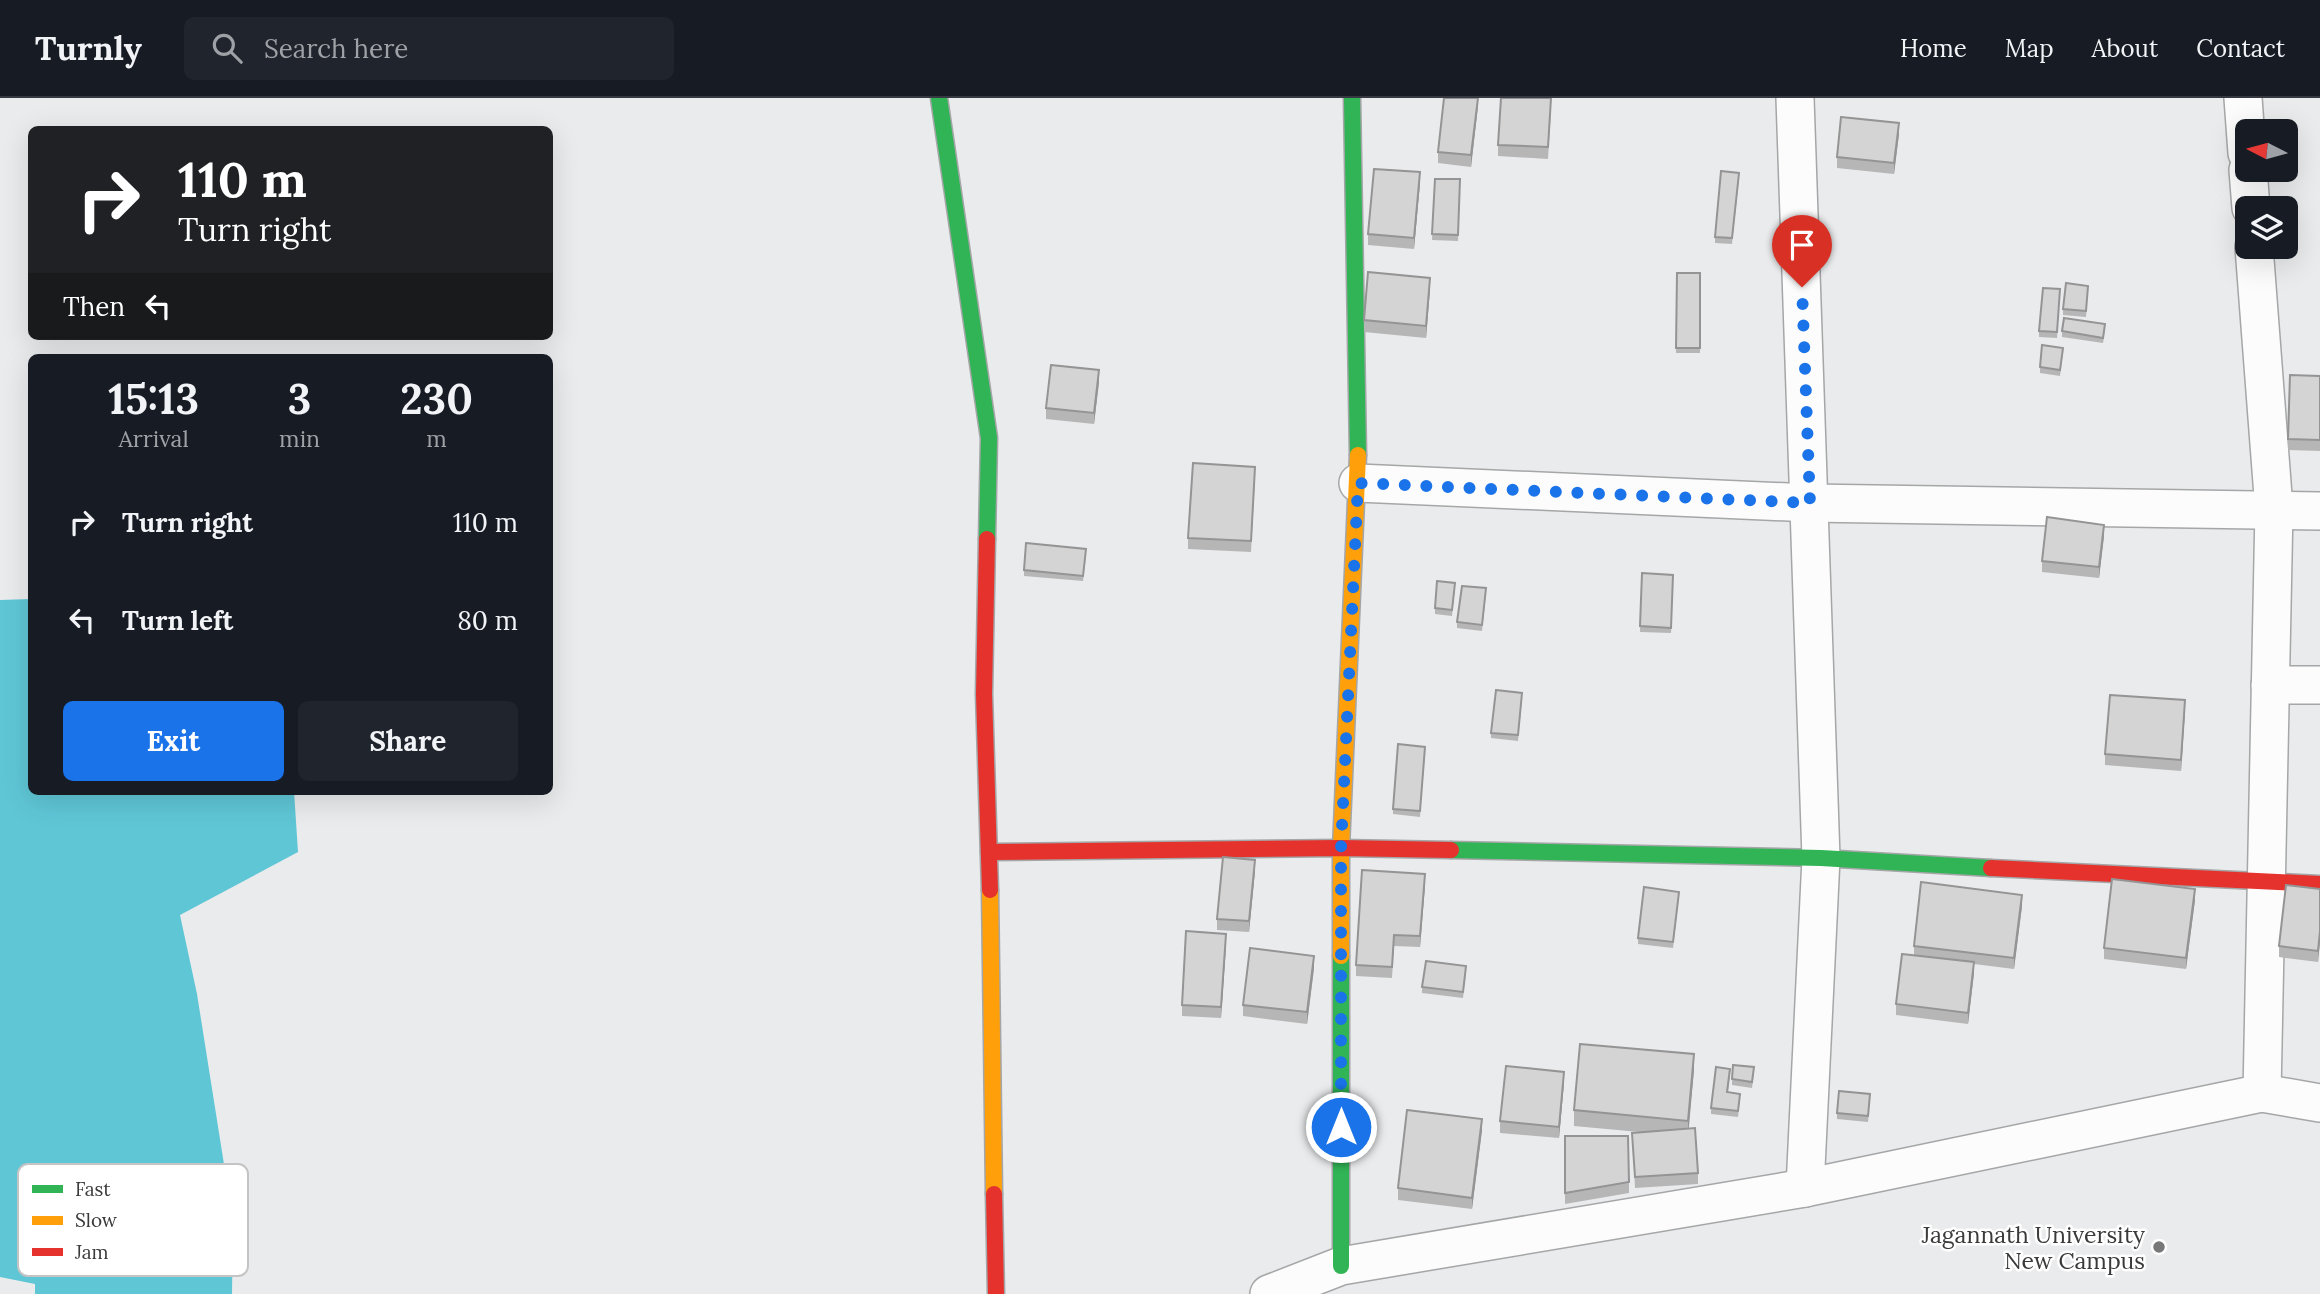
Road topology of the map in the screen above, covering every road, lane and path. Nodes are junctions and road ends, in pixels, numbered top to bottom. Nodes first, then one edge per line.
1 (939, 98) edge
2 (1352, 98) edge
3 (1795, 98) edge
4 (2243, 98) edge
5 (2245, 119) edge
6 (2255, 259) edge
7 (1358, 483) junction
8 (1810, 503) junction
9 (2274, 509) junction
10 (2320, 511) edge
11 (2270, 685) junction
12 (2320, 685) edge
13 (1341, 848) junction
14 (989, 852) junction
15 (1821, 858) junction
16 (2265, 883) junction
17 (2320, 884) edge
18 (2262, 1093) junction
19 (2320, 1103) edge
20 (1805, 1188) junction
21 (1341, 1266) junction
22 (996, 1294) edge
23 (1269, 1294) edge

1 - 14 street
2 - 7 street
3 - 8 street
4 - 5 street
6 - 9 street
7 - 8 street
7 - 13 street
8 - 9 street
8 - 15 street
9 - 10 street
9 - 11 street
11 - 12 street
11 - 16 street
13 - 14 street
13 - 15 street
13 - 21 street
14 - 22 street
15 - 16 street
15 - 20 street
16 - 17 street
16 - 18 street
18 - 19 street
18 - 20 street
20 - 21 street
21 - 23 street

